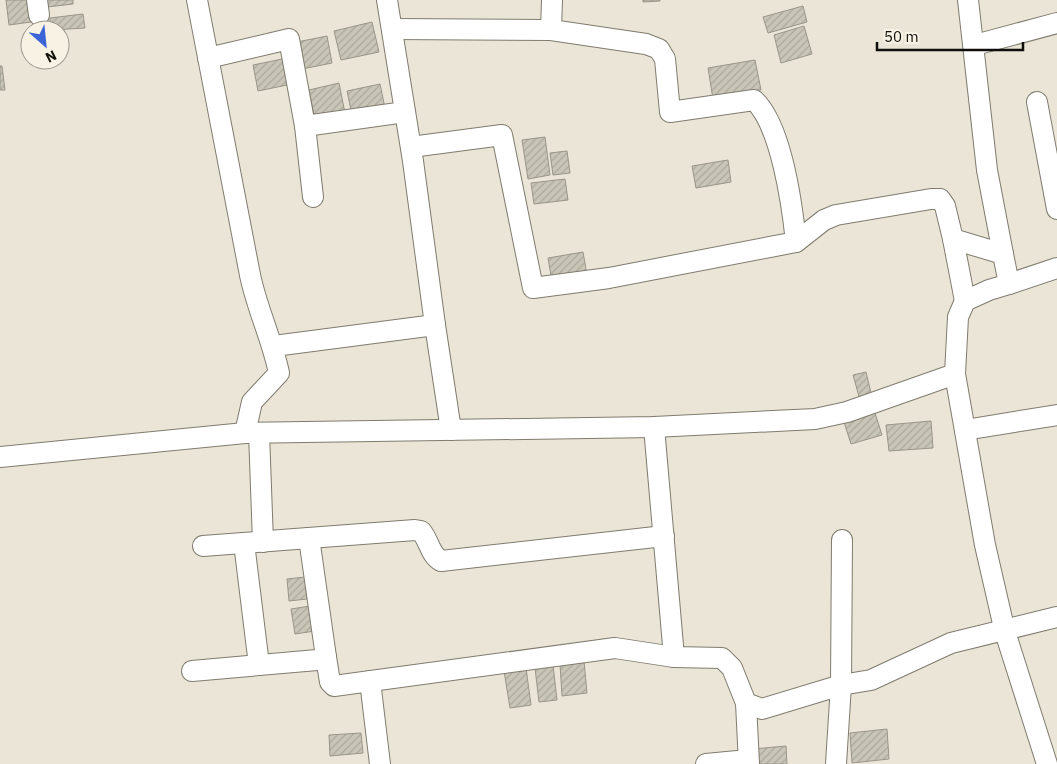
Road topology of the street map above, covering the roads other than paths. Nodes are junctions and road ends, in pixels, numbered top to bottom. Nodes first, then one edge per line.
1 (197, 0) edge
2 (387, 0) edge
3 (552, 0) edge
4 (968, 0) edge
5 (1057, 23) edge
6 (392, 29) junction
7 (551, 30) junction
8 (975, 45) junction
9 (208, 58) junction
10 (1037, 102) dead end
11 (405, 112) junction
12 (305, 126) junction
13 (411, 147) junction
14 (313, 197) dead end
15 (1057, 208) edge
16 (953, 239) junction
17 (796, 242) junction
18 (1003, 254) junction
19 (1057, 268) edge
20 (1008, 284) junction
21 (965, 301) junction
22 (435, 325) junction
23 (274, 346) junction
24 (955, 374) junction
25 (1057, 415) edge
26 (654, 427) junction
27 (451, 430) junction
28 (965, 430) junction
29 (252, 433) junction
30 (0, 457) edge
31 (664, 536) junction
32 (309, 538) junction
33 (842, 540) dead end
34 (254, 542) junction
35 (203, 546) dead end
36 (1057, 617) edge
37 (1005, 632) junction
38 (326, 657) junction
39 (674, 657) junction
40 (259, 665) junction
41 (192, 671) dead end
42 (370, 681) junction
43 (841, 685) junction
44 (746, 703) junction
45 (749, 762) edge
46 (380, 764) edge
47 (706, 764) edge
48 (836, 764) edge
49 (1047, 764) edge

1 - 9 street
2 - 6 street
3 - 7 street
4 - 8 street
5 - 8 street
6 - 7 street
6 - 11 street
7 - 17 street
8 - 18 street
9 - 12 street
9 - 23 street
10 - 15 street
11 - 12 street
11 - 13 street
12 - 14 street
13 - 17 street
13 - 22 street
16 - 17 street
16 - 18 street
16 - 21 street
18 - 20 street
19 - 20 street
20 - 21 street
21 - 24 street
22 - 23 street
22 - 27 street
23 - 29 street
24 - 26 street
24 - 28 street
25 - 28 street
26 - 27 street
26 - 31 street
27 - 29 street
28 - 37 street
29 - 30 street
29 - 34 street
31 - 32 street
31 - 39 street
32 - 34 street
32 - 38 street
33 - 43 street
34 - 35 street
34 - 40 street
36 - 37 street
37 - 43 street
37 - 49 street
38 - 40 street
38 - 42 street
39 - 42 street
39 - 44 street
40 - 41 street
42 - 46 street
43 - 44 street
43 - 48 street
44 - 45 street
45 - 47 street

